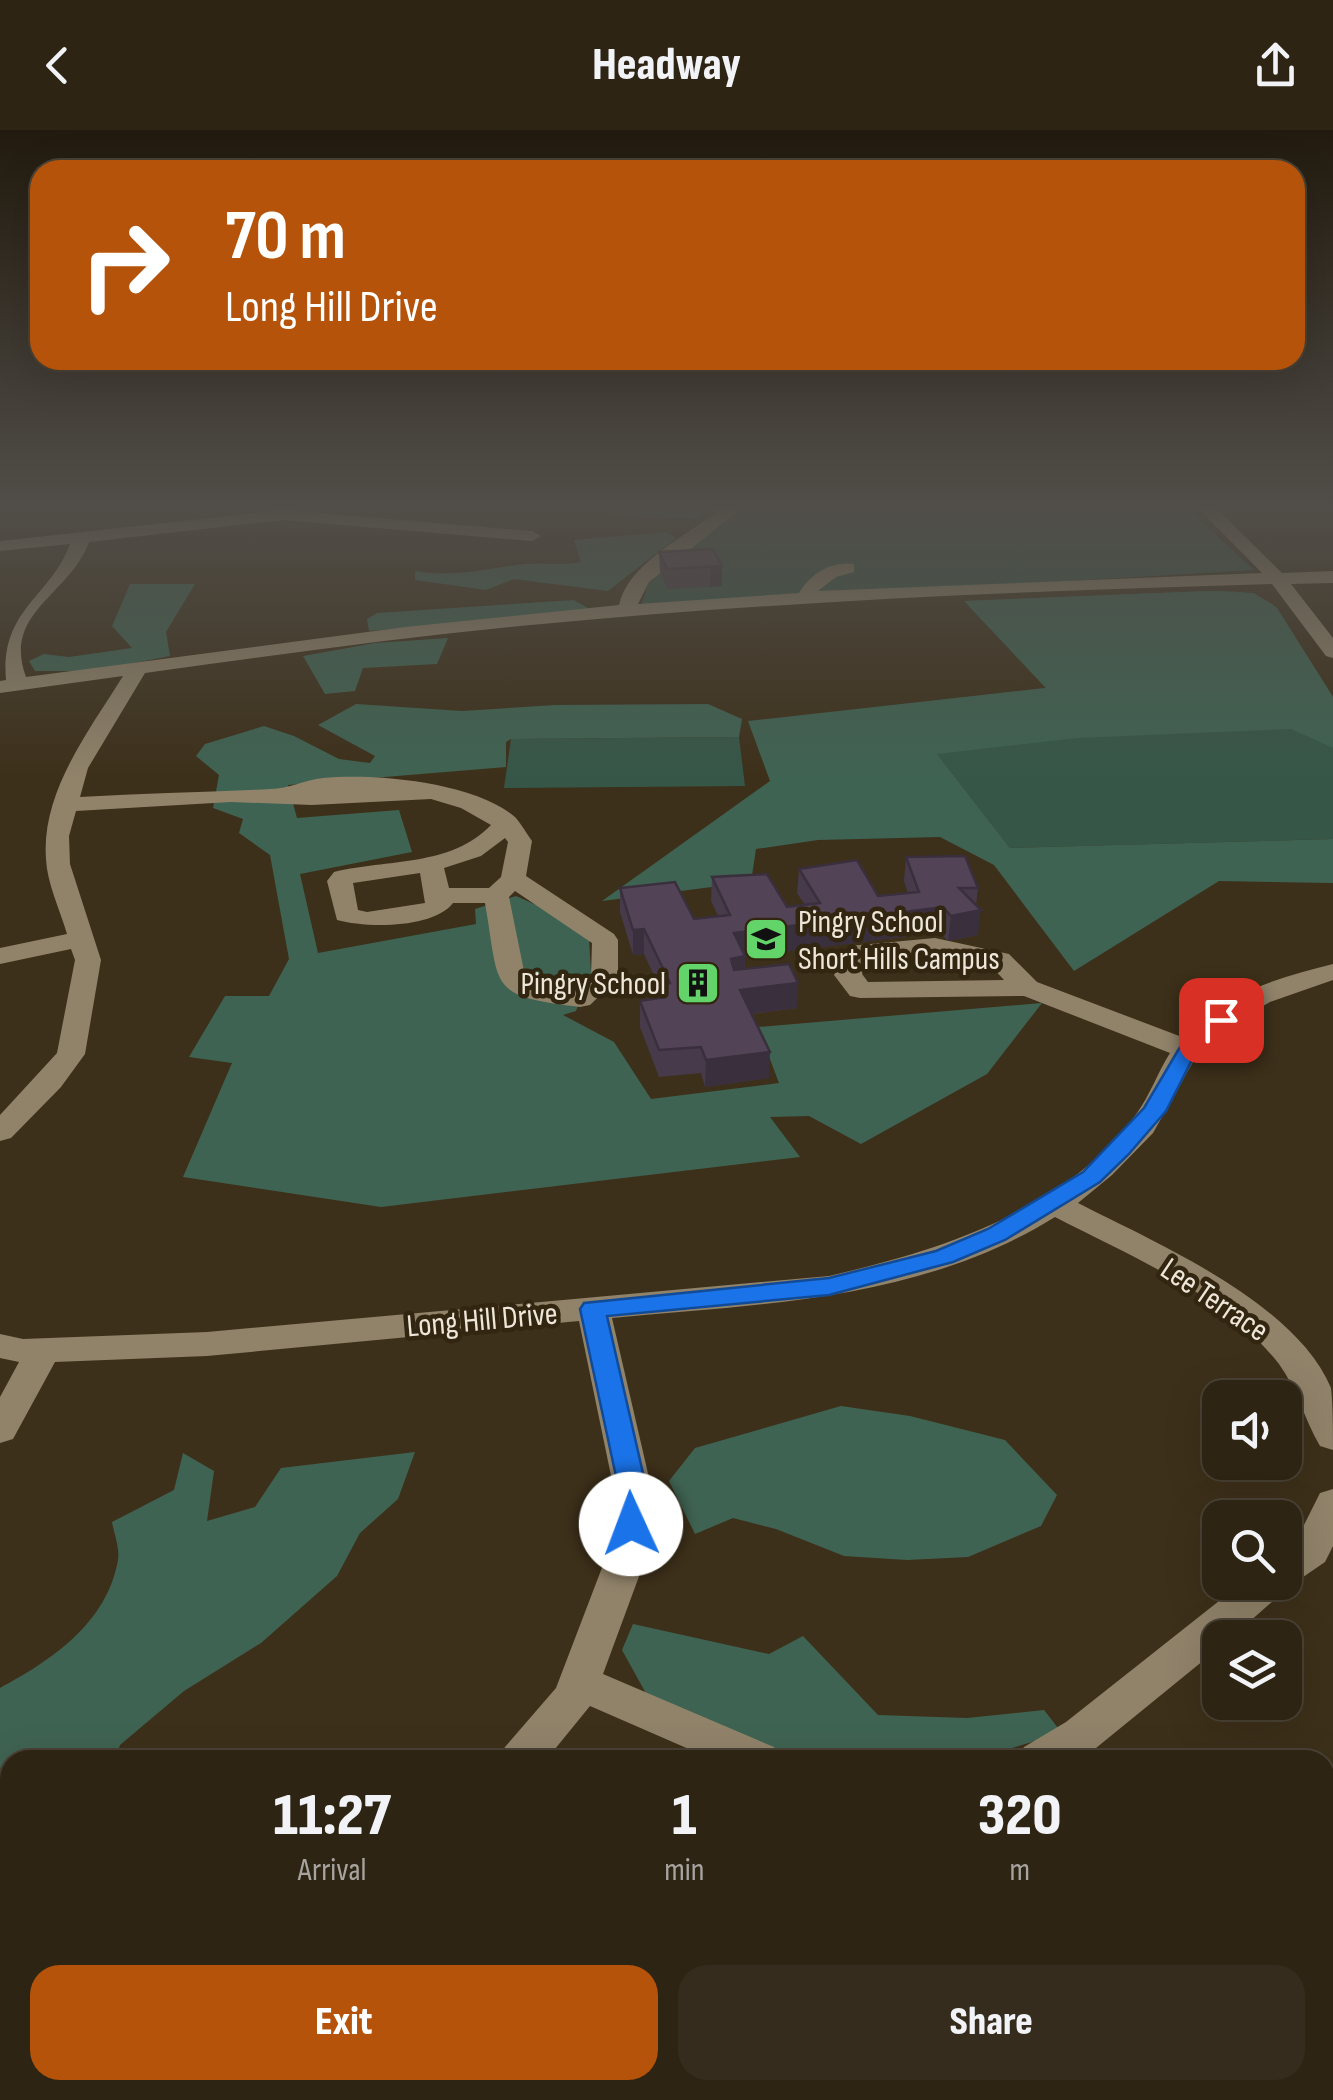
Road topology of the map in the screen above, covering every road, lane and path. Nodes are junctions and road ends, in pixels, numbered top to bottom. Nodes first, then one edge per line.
1 (39, 596) edge
2 (630, 596) edge
3 (754, 596) edge
4 (796, 596) edge
5 (1290, 596) edge
6 (758, 603) junction
7 (627, 611) junction
8 (1333, 652) edge
9 (138, 670) junction
10 (9, 686) edge
11 (64, 805) junction
12 (506, 822) junction
13 (431, 866) junction
14 (505, 888) junction
15 (440, 896) junction
16 (78, 939) junction
17 (0, 956) edge
18 (1333, 972) edge
19 (1027, 988) junction
20 (1187, 1049) junction
21 (0, 1132) edge
22 (1053, 1203) junction
23 (593, 1309) junction
24 (0, 1346) edge
25 (44, 1351) junction
26 (0, 1430) edge
27 (1333, 1437) edge
28 (1333, 1503) edge
29 (1302, 1559) edge
30 (1250, 1600) edge
31 (580, 1683) junction
32 (528, 1750) edge
33 (736, 1750) edge
34 (1056, 1750) edge

1 - 10 street
2 - 7 street
3 - 6 street
4 - 6 street
5 - 8 street
6 - 7 street
7 - 9 street
9 - 10 street
9 - 11 street
11 - 12 street
11 - 16 street
12 - 13 street
12 - 14 street
13 - 15 street
13 - 15 street
14 - 14 street
14 - 15 street
16 - 17 street
16 - 21 street
18 - 20 street, Long Hill Drive
19 - 19 street
19 - 20 street
20 - 22 street, Long Hill Drive
22 - 23 street, Long Hill Drive
22 - 27 street, Lee Terrace
23 - 25 street, Long Hill Drive
23 - 31 street
24 - 25 street, Long Hill Drive
25 - 26 street
28 - 29 street
30 - 34 street
31 - 32 street
31 - 33 street

